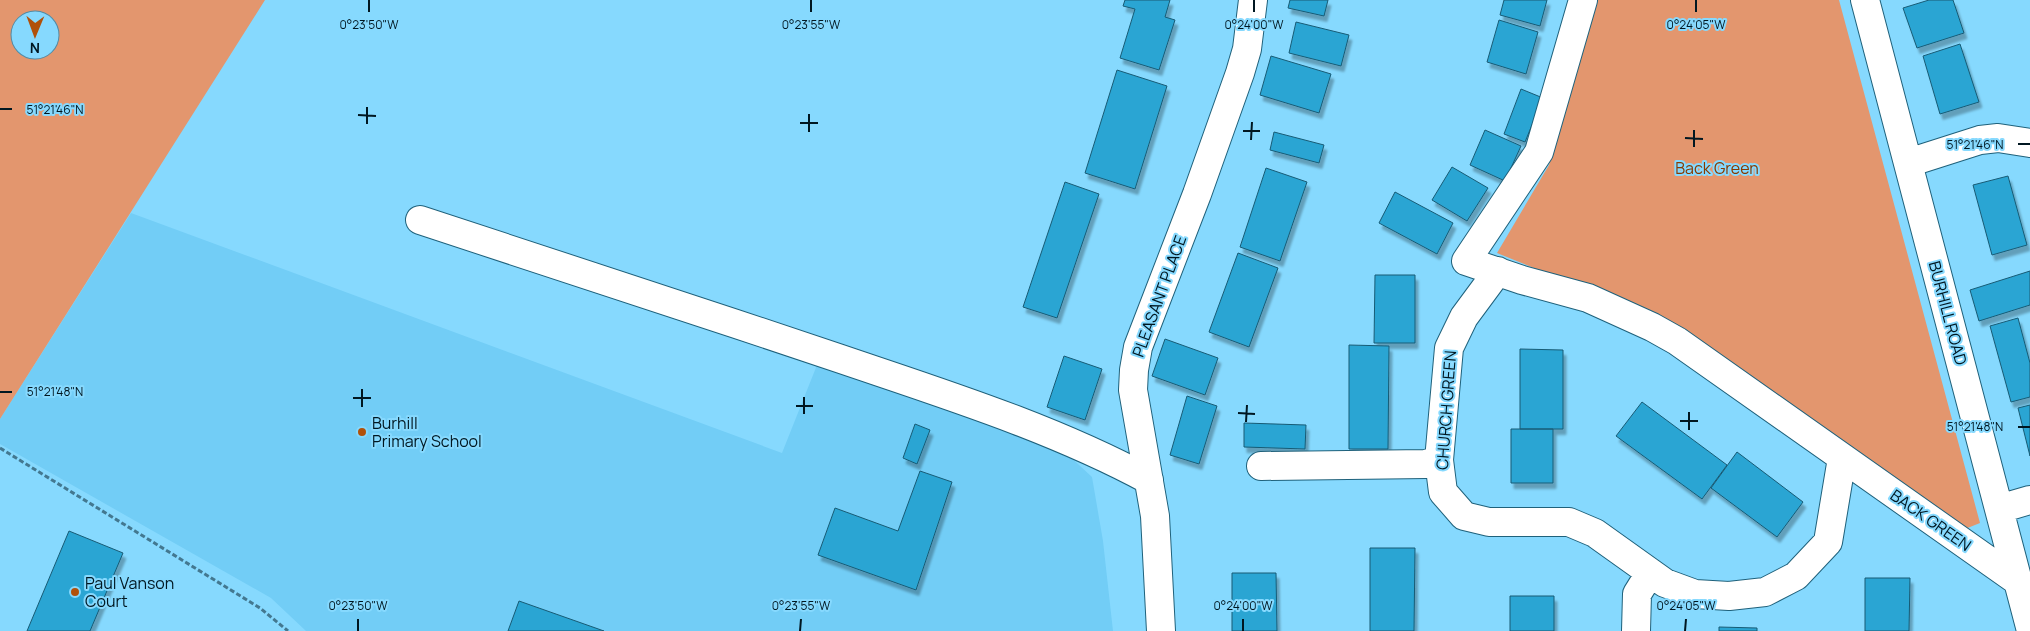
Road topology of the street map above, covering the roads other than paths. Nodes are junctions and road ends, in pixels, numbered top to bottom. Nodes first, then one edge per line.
1 (1253, 0) edge
2 (1583, 0) edge
3 (1865, 0) edge
4 (2030, 143) edge
5 (1908, 163) junction
6 (420, 220) dead end
7 (1498, 271) junction
8 (1842, 458) junction
9 (1439, 460) junction
10 (1261, 466) dead end
11 (1149, 480) junction
12 (2030, 500) edge
13 (2000, 509) junction
14 (1650, 572) junction
15 (2019, 582) junction
16 (2030, 627) edge
17 (1162, 631) edge
18 (1636, 631) edge

1 - 11 street, PLEASANT PLACE
2 - 7 street, BACK GREEN
3 - 5 street, BURHILL ROAD
4 - 5 street
5 - 13 street, BURHILL ROAD
6 - 11 street
7 - 8 street, BACK GREEN
7 - 9 street, CHURCH GREEN
8 - 14 street, CHURCH GREEN
8 - 15 street, BACK GREEN
9 - 10 street
9 - 14 street, CHURCH GREEN
11 - 17 street, PLEASANT PLACE
12 - 13 street
13 - 15 street, BURHILL ROAD
14 - 18 street
15 - 16 street, BURHILL ROAD

